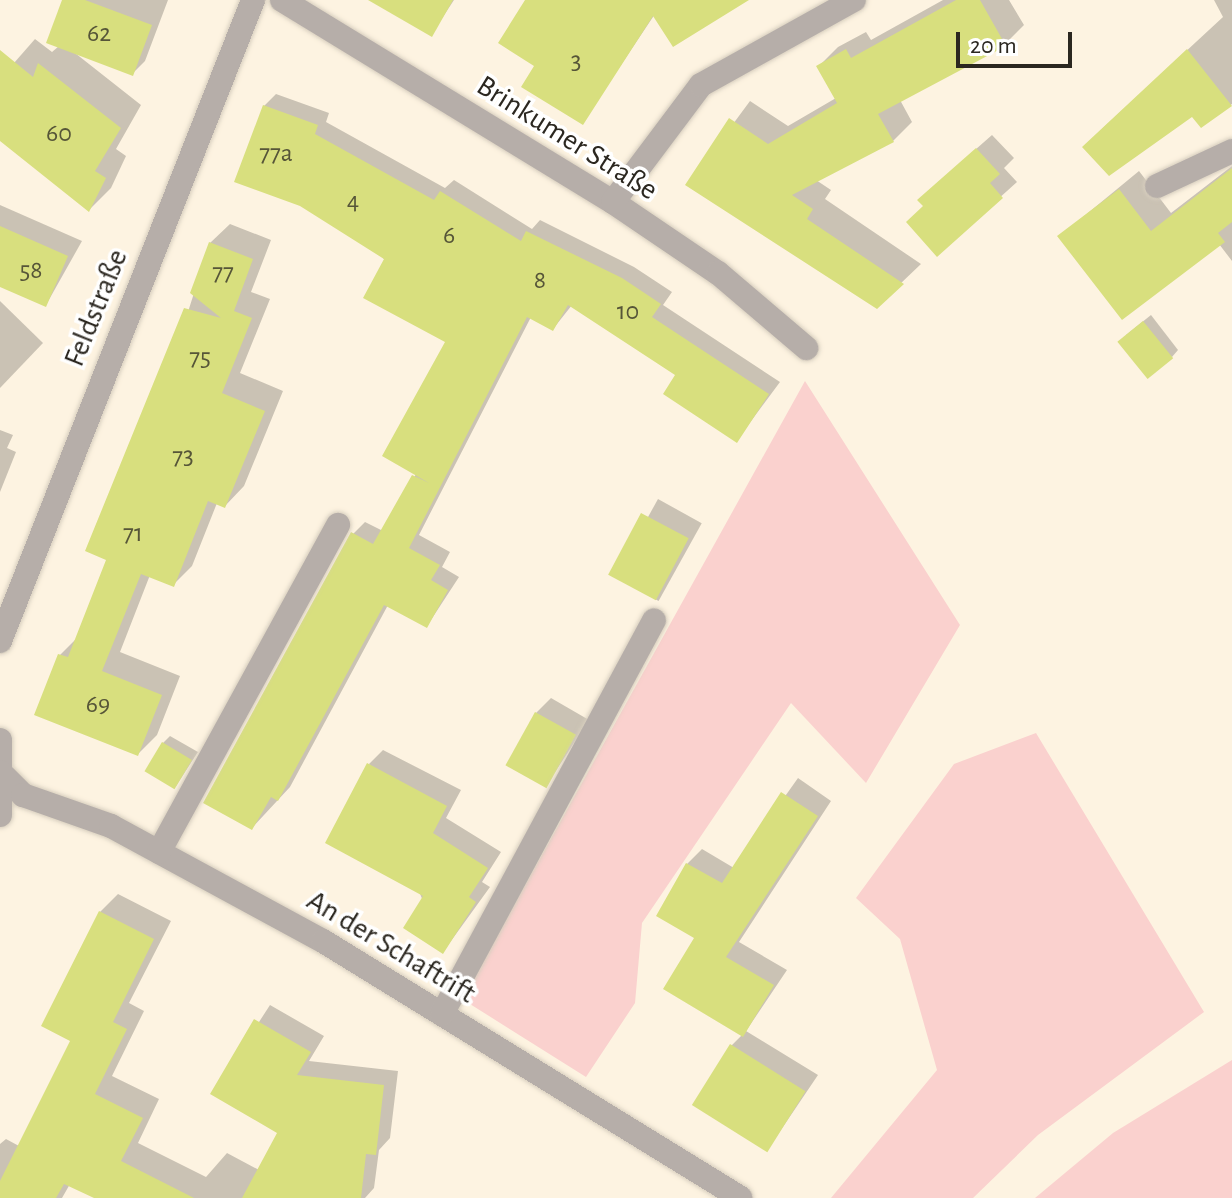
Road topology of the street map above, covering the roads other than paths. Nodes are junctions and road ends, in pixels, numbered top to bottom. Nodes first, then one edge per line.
1 (253, 0) edge
2 (282, 0) edge
3 (854, 0) edge
4 (1232, 151) edge
5 (1157, 186) dead end
6 (613, 202) junction
7 (806, 348) dead end
8 (338, 525) dead end
9 (654, 621) dead end
10 (0, 641) edge
11 (0, 740) edge
12 (2, 774) edge
13 (0, 815) edge
14 (159, 852) junction
15 (442, 1014) junction
16 (740, 1198) edge

1 - 10 street, Feldstraße
2 - 6 street, Brinkumer Straße
3 - 6 street
4 - 5 street
6 - 7 street, Brinkumer Straße
8 - 14 street
9 - 15 street
11 - 12 street
12 - 13 street
12 - 14 street, An der Schaftrift
14 - 15 street, An der Schaftrift
15 - 16 street, An der Schaftrift

